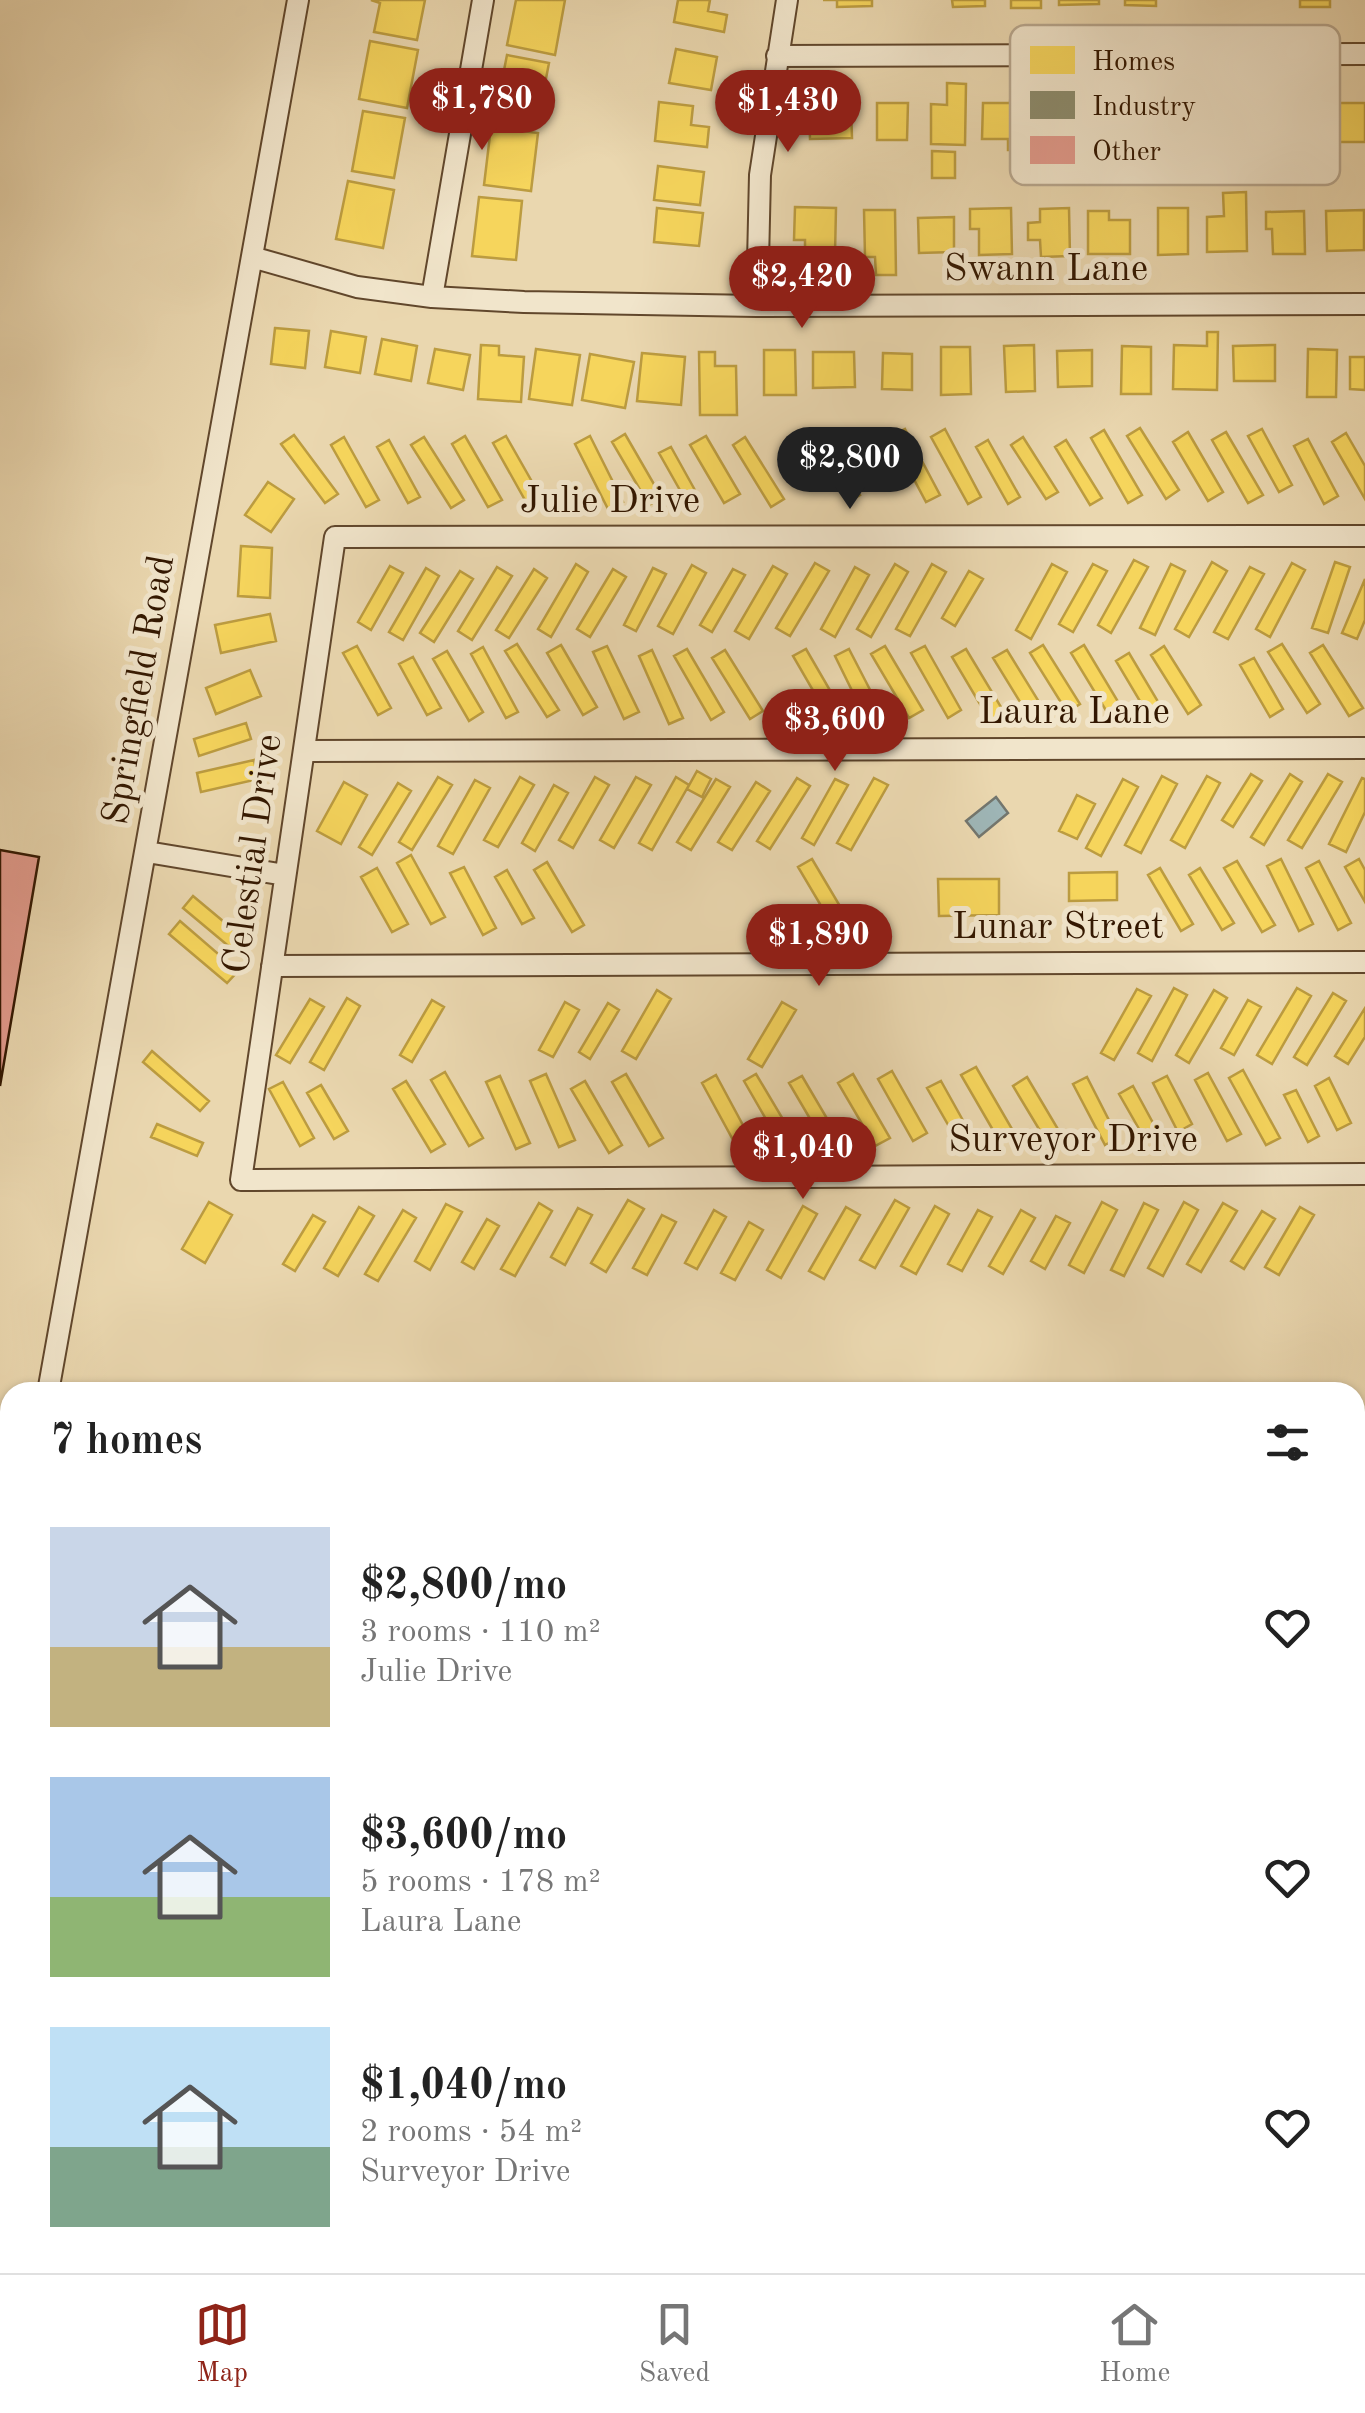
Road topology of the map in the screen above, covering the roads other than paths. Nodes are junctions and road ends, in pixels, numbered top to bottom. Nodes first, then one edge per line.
1 (298, 0) edge
2 (483, 0) edge
3 (787, 0) edge
4 (1340, 54) edge
5 (1365, 54) edge
6 (1010, 55) edge
7 (777, 56) junction
8 (252, 257) junction
9 (432, 297) junction
10 (1365, 304) edge
11 (757, 306) junction
12 (1365, 536) edge
13 (335, 537) joint
14 (1365, 748) edge
15 (304, 750) junction
16 (147, 852) junction
17 (285, 875) junction
18 (1365, 962) edge
19 (272, 966) junction
20 (1365, 1174) edge
21 (241, 1180) joint
22 (50, 1382) edge

1 - 8 street, Springfield Road
2 - 9 street
3 - 7 street
4 - 5 street
6 - 7 street
7 - 11 street
8 - 9 street, Swann Lane
8 - 16 street, Springfield Road
9 - 11 street, Swann Lane
10 - 11 street, Swann Lane
12 - 13 street, Julie Drive
13 - 15 street, Celestial Drive
14 - 15 street, Laura Lane
15 - 17 street, Celestial Drive
16 - 17 street
16 - 22 street, Springfield Road
17 - 19 street, Celestial Drive
18 - 19 street, Lunar Street
19 - 21 street, Celestial Drive
20 - 21 street, Surveyor Drive

